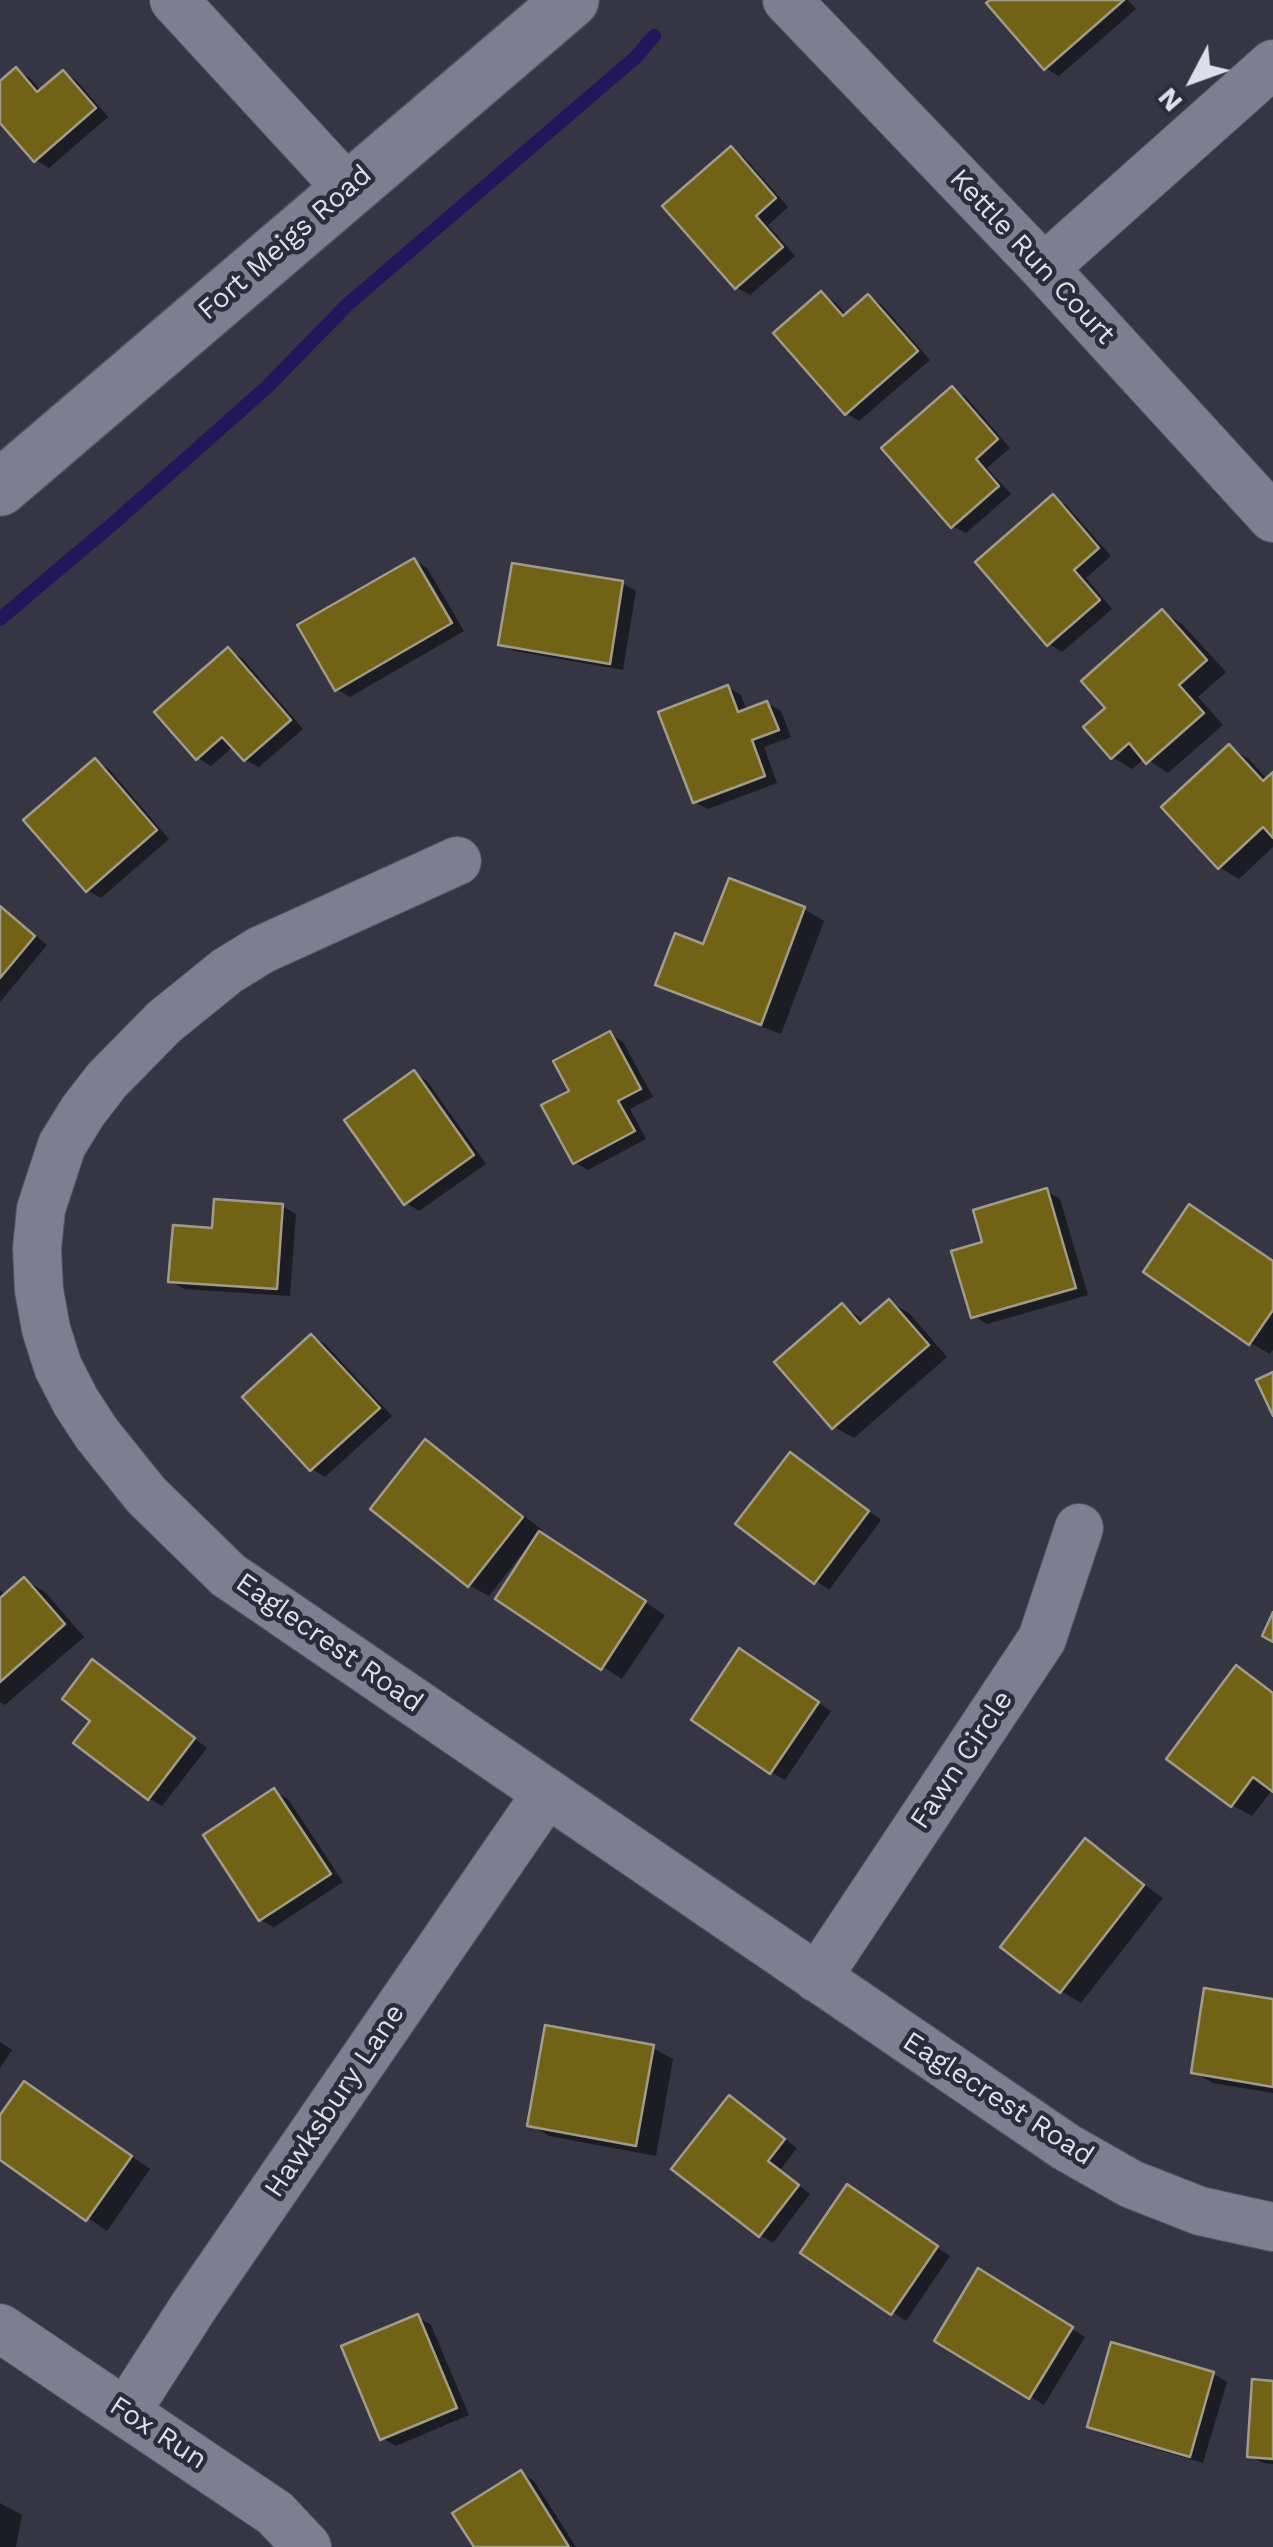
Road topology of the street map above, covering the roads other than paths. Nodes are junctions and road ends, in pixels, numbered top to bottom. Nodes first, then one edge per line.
1 (174, 0) edge
2 (571, 0) edge
3 (787, 0) edge
4 (1273, 64) edge
5 (348, 189) junction
6 (1044, 268) junction
7 (0, 488) edge
8 (1273, 518) edge
9 (457, 861) dead end
10 (1079, 1528) dead end
11 (547, 1793) junction
12 (817, 1978) junction
13 (1273, 2227) edge
14 (0, 2328) edge
15 (126, 2412) junction
16 (307, 2547) edge

1 - 5 street
2 - 5 street, Fort Meigs Road
3 - 6 street, Kettle Run Court
4 - 6 street
5 - 7 street, Fort Meigs Road
6 - 8 street, Kettle Run Court
9 - 11 street, Eaglecrest Road
10 - 12 street, Fawn Circle
11 - 12 street, Eaglecrest Road
11 - 15 street, Hawksbury Lane
12 - 13 street, Eaglecrest Road
14 - 15 street, Fox Run
15 - 16 street, Fox Run

